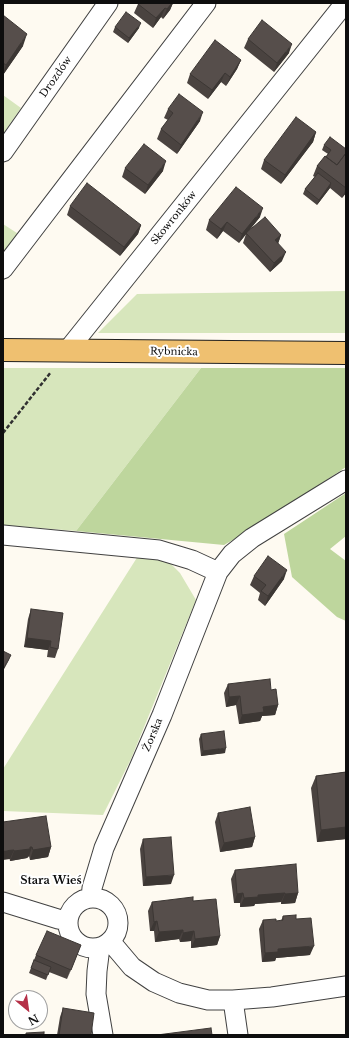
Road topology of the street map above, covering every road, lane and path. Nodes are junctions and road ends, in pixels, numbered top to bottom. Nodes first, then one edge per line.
1 (108, 3) edge
2 (206, 3) edge
3 (345, 3) edge
4 (3, 152) edge
5 (3, 269) edge
6 (3, 350) edge
7 (67, 351) junction
8 (346, 353) edge
9 (3, 433) edge
10 (346, 480) edge
11 (3, 535) edge
12 (218, 572) junction
13 (91, 898) junction
14 (3, 902) edge
15 (68, 921) junction
16 (105, 944) junction
17 (346, 986) edge
18 (233, 1000) junction
19 (103, 1035) edge
20 (238, 1035) edge

1 - 4 street, Drozdów
2 - 5 street
3 - 7 street, Skowronków
6 - 7 main road, Rybnicka
7 - 8 main road, Rybnicka
7 - 9 path
10 - 12 street, Żorska
11 - 12 street
12 - 13 street, Żorska
13 - 15 street
13 - 16 street
14 - 15 street
15 - 16 street
16 - 18 street
16 - 19 street
17 - 18 street
18 - 20 street

